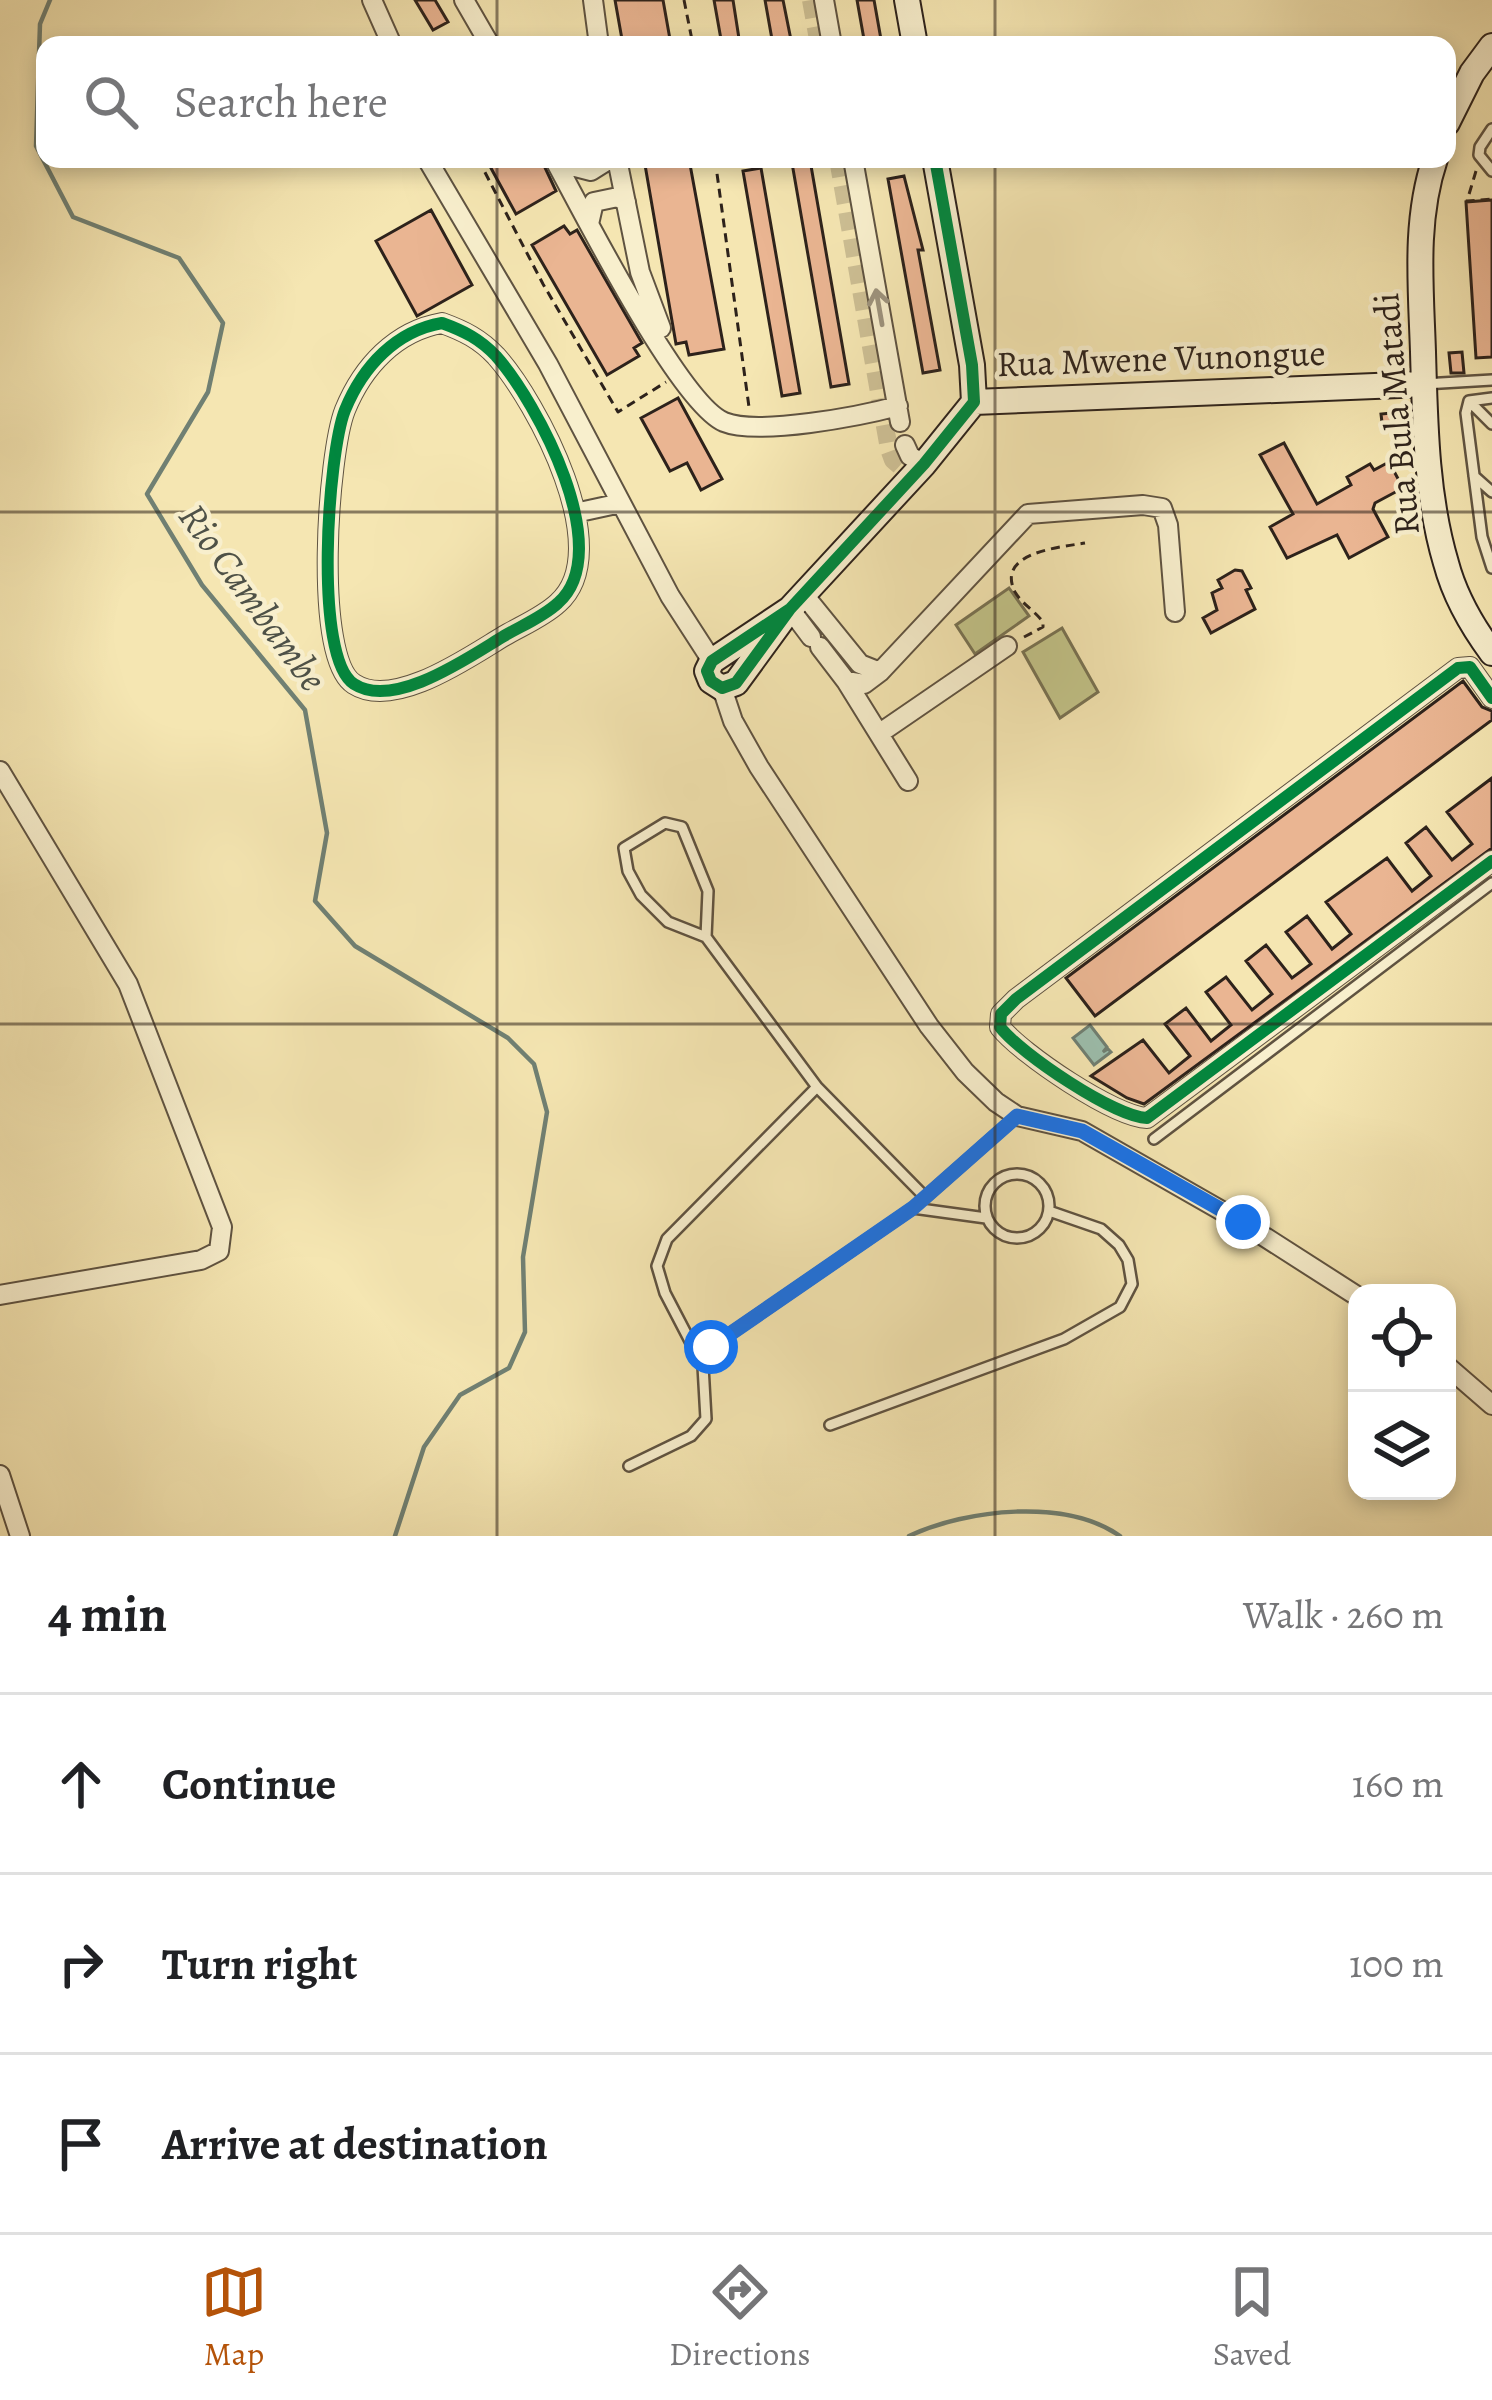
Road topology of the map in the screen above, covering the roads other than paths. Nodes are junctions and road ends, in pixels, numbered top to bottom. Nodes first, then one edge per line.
1 (372, 0) edge
2 (464, 0) edge
3 (592, 0) edge
4 (824, 0) edge
5 (907, 0) edge
6 (388, 36) edge
7 (485, 36) edge
8 (598, 36) edge
9 (830, 36) edge
10 (913, 36) edge
11 (1492, 46) edge
12 (1456, 105) edge
13 (1492, 129) edge
14 (432, 168) edge
15 (559, 168) edge
16 (617, 168) edge
17 (855, 168) edge
18 (937, 168) edge
19 (1432, 168) edge
20 (1492, 172) edge
21 (626, 202) junction
22 (590, 224) junction
23 (1492, 380) edge
24 (1424, 384) junction
25 (1492, 398) edge
26 (1469, 401) junction
27 (974, 402) junction
28 (898, 407) junction
29 (1492, 424) edge
30 (905, 446) dead end
31 (924, 464) junction
32 (1474, 476) junction
33 (1492, 492) edge
34 (621, 502) junction
35 (575, 513) junction
36 (1482, 536) junction
37 (1492, 545) edge
38 (1492, 568) edge
39 (797, 602) junction
40 (1175, 612) dead end
41 (840, 635) junction
42 (818, 645) junction
43 (1006, 646) road end
44 (1492, 653) edge
45 (712, 661) junction
46 (880, 672) junction
47 (846, 681) junction
48 (722, 688) junction
49 (1492, 698) edge
50 (880, 734) junction
51 (0, 771) edge
52 (908, 781) dead end
53 (1492, 861) edge
54 (1492, 883) edge
55 (706, 937) junction
56 (817, 1087) junction
57 (1017, 1116) junction
58 (1154, 1139) dead end
59 (925, 1197) junction
60 (913, 1208) junction
61 (1049, 1211) junction
62 (986, 1217) junction
63 (1348, 1290) edge
64 (0, 1295) edge
65 (703, 1366) junction
66 (1456, 1374) edge
67 (1492, 1405) edge
68 (830, 1426) dead end
69 (628, 1466) dead end
70 (0, 1475) edge
71 (20, 1536) edge

1 - 6 street
2 - 7 street
3 - 8 street
4 - 9 street
5 - 10 street
11 - 12 street
13 - 20 lane
14 - 34 street
15 - 22 street
16 - 21 street
28 -> 17 street
18 - 27 street
19 - 24 street, Rua Bula Matadi
21 - 22 street
21 - 28 street
22 - 28 street
23 - 24 lane
24 - 27 street, Rua Mwene Vunongue
24 - 44 street, Rua Bula Matadi
25 - 26 lane
26 - 29 lane
26 - 32 lane
27 - 31 street
30 - 31 street
31 - 39 street
32 - 33 lane
32 - 36 lane
34 - 35 street
34 - 45 street
35 - 35 street
36 - 37 lane
36 - 38 lane
39 - 41 street
39 - 42 street
39 - 45 street
39 - 48 street
40 - 46 street
41 - 42 street
41 - 46 street
42 - 47 street
43 - 50 street
45 - 48 street
46 - 47 street
47 - 50 street
48 - 57 street
49 - 53 street
50 - 52 street
51 - 64 street
54 - 58 lane
55 - 55 lane
55 - 56 lane
56 - 59 lane
56 - 65 lane
57 - 59 lane
57 - 63 street
59 - 60 lane
60 - 62 lane
60 - 65 lane
61 - 62 lane
61 - 62 lane
61 - 68 lane
65 - 69 lane
66 - 67 street
70 - 71 street

